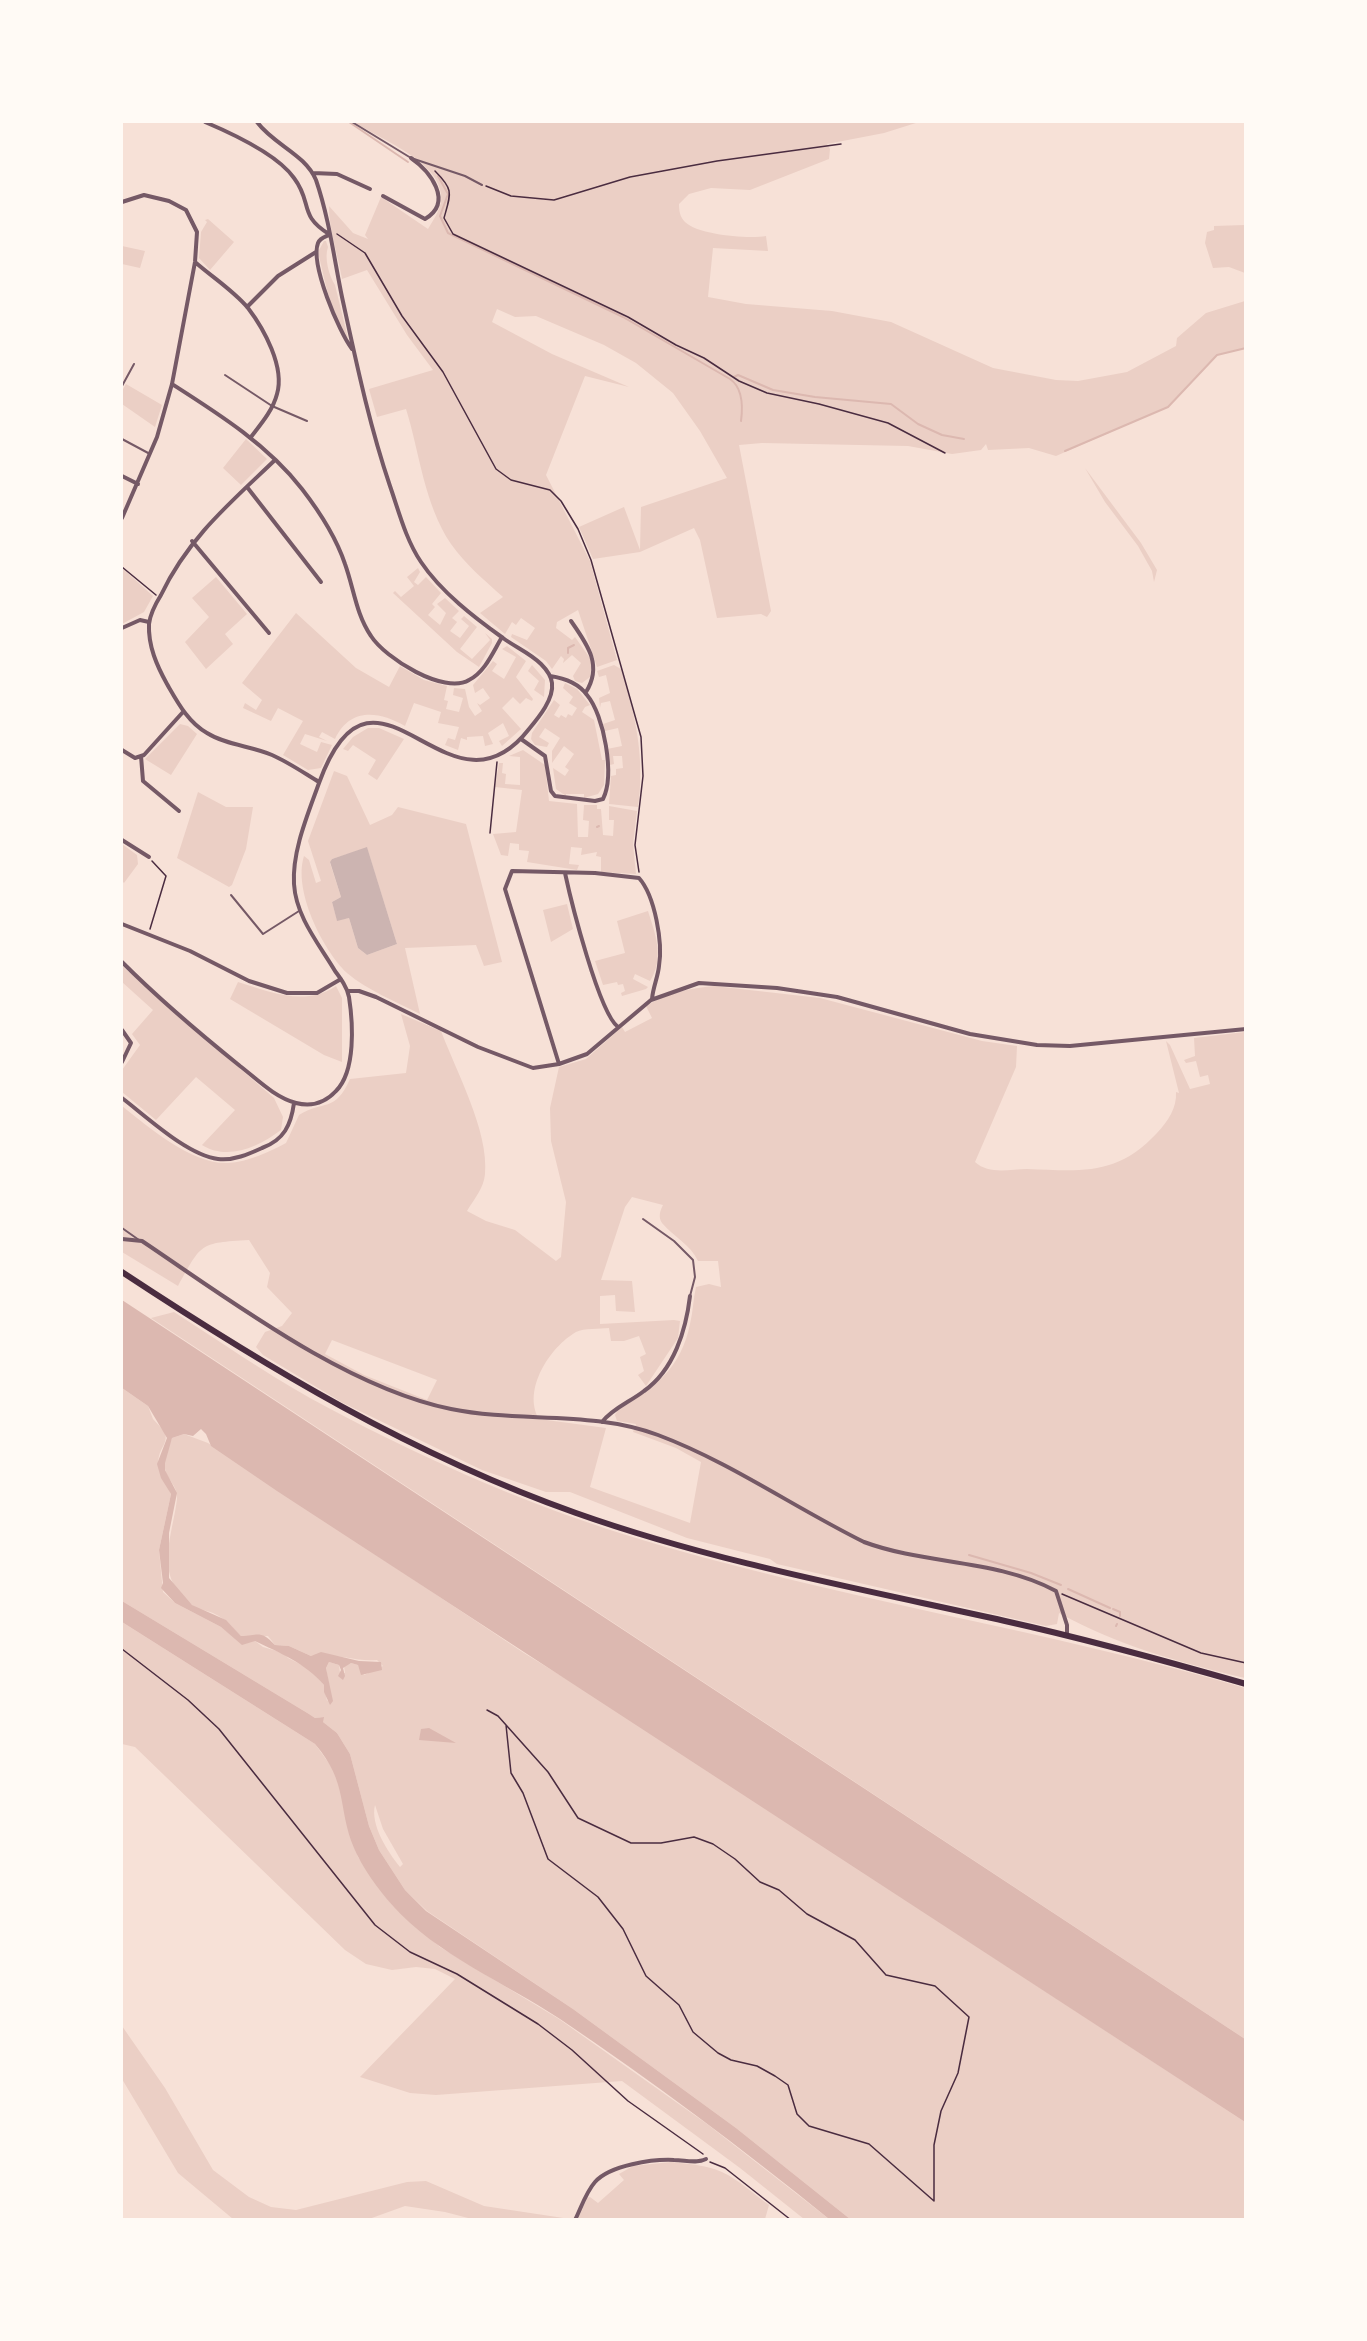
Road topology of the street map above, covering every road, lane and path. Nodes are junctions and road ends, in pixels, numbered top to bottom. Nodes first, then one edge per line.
1 (205, 122) edge
2 (257, 122) edge
3 (352, 122) edge
4 (841, 144) dead end
5 (411, 158) junction
6 (424, 162) junction
7 (313, 173) junction
8 (482, 185) joint
9 (370, 189) dead end
10 (382, 196) dead end
11 (122, 202) edge
12 (328, 226) junction
13 (330, 235) junction
14 (316, 252) junction
15 (195, 261) junction
16 (247, 307) junction
17 (353, 351) junction
18 (134, 364) dead end
19 (225, 375) dead end
20 (172, 384) junction
21 (122, 386) edge
22 (272, 406) junction
23 (307, 421) dead end
24 (251, 437) junction
25 (122, 439) edge
26 (945, 453) dead end
27 (150, 454) junction
28 (275, 460) junction
29 (122, 476) edge
30 (138, 484) junction
31 (247, 487) junction
32 (122, 518) edge
33 (192, 541) junction
34 (122, 567) edge
35 (321, 582) dead end
36 (159, 597) junction
37 (571, 621) dead end
38 (149, 622) junction
39 (122, 628) edge
40 (269, 633) dead end
41 (502, 637) junction
42 (550, 676) junction
43 (586, 692) junction
44 (183, 712) junction
45 (521, 739) junction
46 (122, 750) edge
47 (498, 755) junction
48 (141, 756) junction
49 (319, 782) junction
50 (179, 811) dead end
51 (490, 833) dead end
52 (122, 840) edge
53 (149, 857) joint
54 (565, 873) junction
55 (639, 879) junction
56 (231, 895) dead end
57 (299, 911) junction
58 (122, 924) edge
59 (149, 933) junction
60 (122, 962) edge
61 (341, 979) junction
62 (348, 991) junction
63 (652, 999) junction
64 (618, 1028) junction
65 (1245, 1029) edge
66 (122, 1030) edge
67 (122, 1062) edge
68 (559, 1064) junction
69 (122, 1098) edge
70 (294, 1102) junction
71 (643, 1219) dead end
72 (122, 1228) edge
73 (122, 1239) edge
74 (141, 1241) junction
75 (122, 1272) edge
76 (690, 1296) joint
77 (602, 1422) junction
78 (1056, 1591) junction
79 (1067, 1636) junction
80 (122, 1649) edge
81 (1245, 1663) edge
82 (1245, 1684) edge
83 (487, 1710) dead end
84 (507, 1725) junction
85 (706, 2159) junction
86 (575, 2220) edge
87 (790, 2220) edge

1 - 13 street
2 - 7 street
3 - 5 lane
4 - 8 path
5 - 6 lane
5 - 10 street
6 - 8 lane
6 - 26 path
7 - 9 street
7 - 12 street
11 - 15 street
12 - 13 street
12 - 55 path
13 - 14 street
13 - 17 street
14 - 16 street
14 - 17 street
15 - 16 street
15 - 20 street
16 - 22 street
17 - 41 street
18 - 21 lane
19 - 22 lane
20 - 24 street
20 - 27 street
22 - 23 lane
22 - 24 street
24 - 28 street
25 - 27 lane
27 - 30 street
28 - 31 street
28 - 41 street
29 - 30 street
30 - 32 street
31 - 33 street
31 - 35 street
33 - 36 street
33 - 40 street
34 - 36 path
36 - 38 street
37 - 43 street
38 - 39 street
38 - 44 street
41 - 42 street
42 - 43 street
42 - 45 street
43 - 45 street
44 - 48 street
44 - 49 street
45 - 47 street
46 - 48 street
47 - 49 street
47 - 51 path
48 - 50 street
49 - 57 street
52 - 53 street
53 - 59 path
54 - 55 street
54 - 64 street
54 - 68 street
55 - 63 street
56 - 57 lane
57 - 61 street
58 - 59 street
59 - 61 street
60 - 70 street
61 - 62 street
62 - 68 street
62 - 70 street
63 - 64 street
63 - 65 street
64 - 68 street
66 - 67 street
69 - 70 street
71 - 76 lane
72 - 74 lane
73 - 74 street
74 - 77 street
75 - 79 main road
76 - 77 street
77 - 78 street
78 - 79 street
78 - 81 path
79 - 82 main road
80 - 85 path
83 - 84 path
84 - 84 path
85 - 86 street
85 - 87 path

